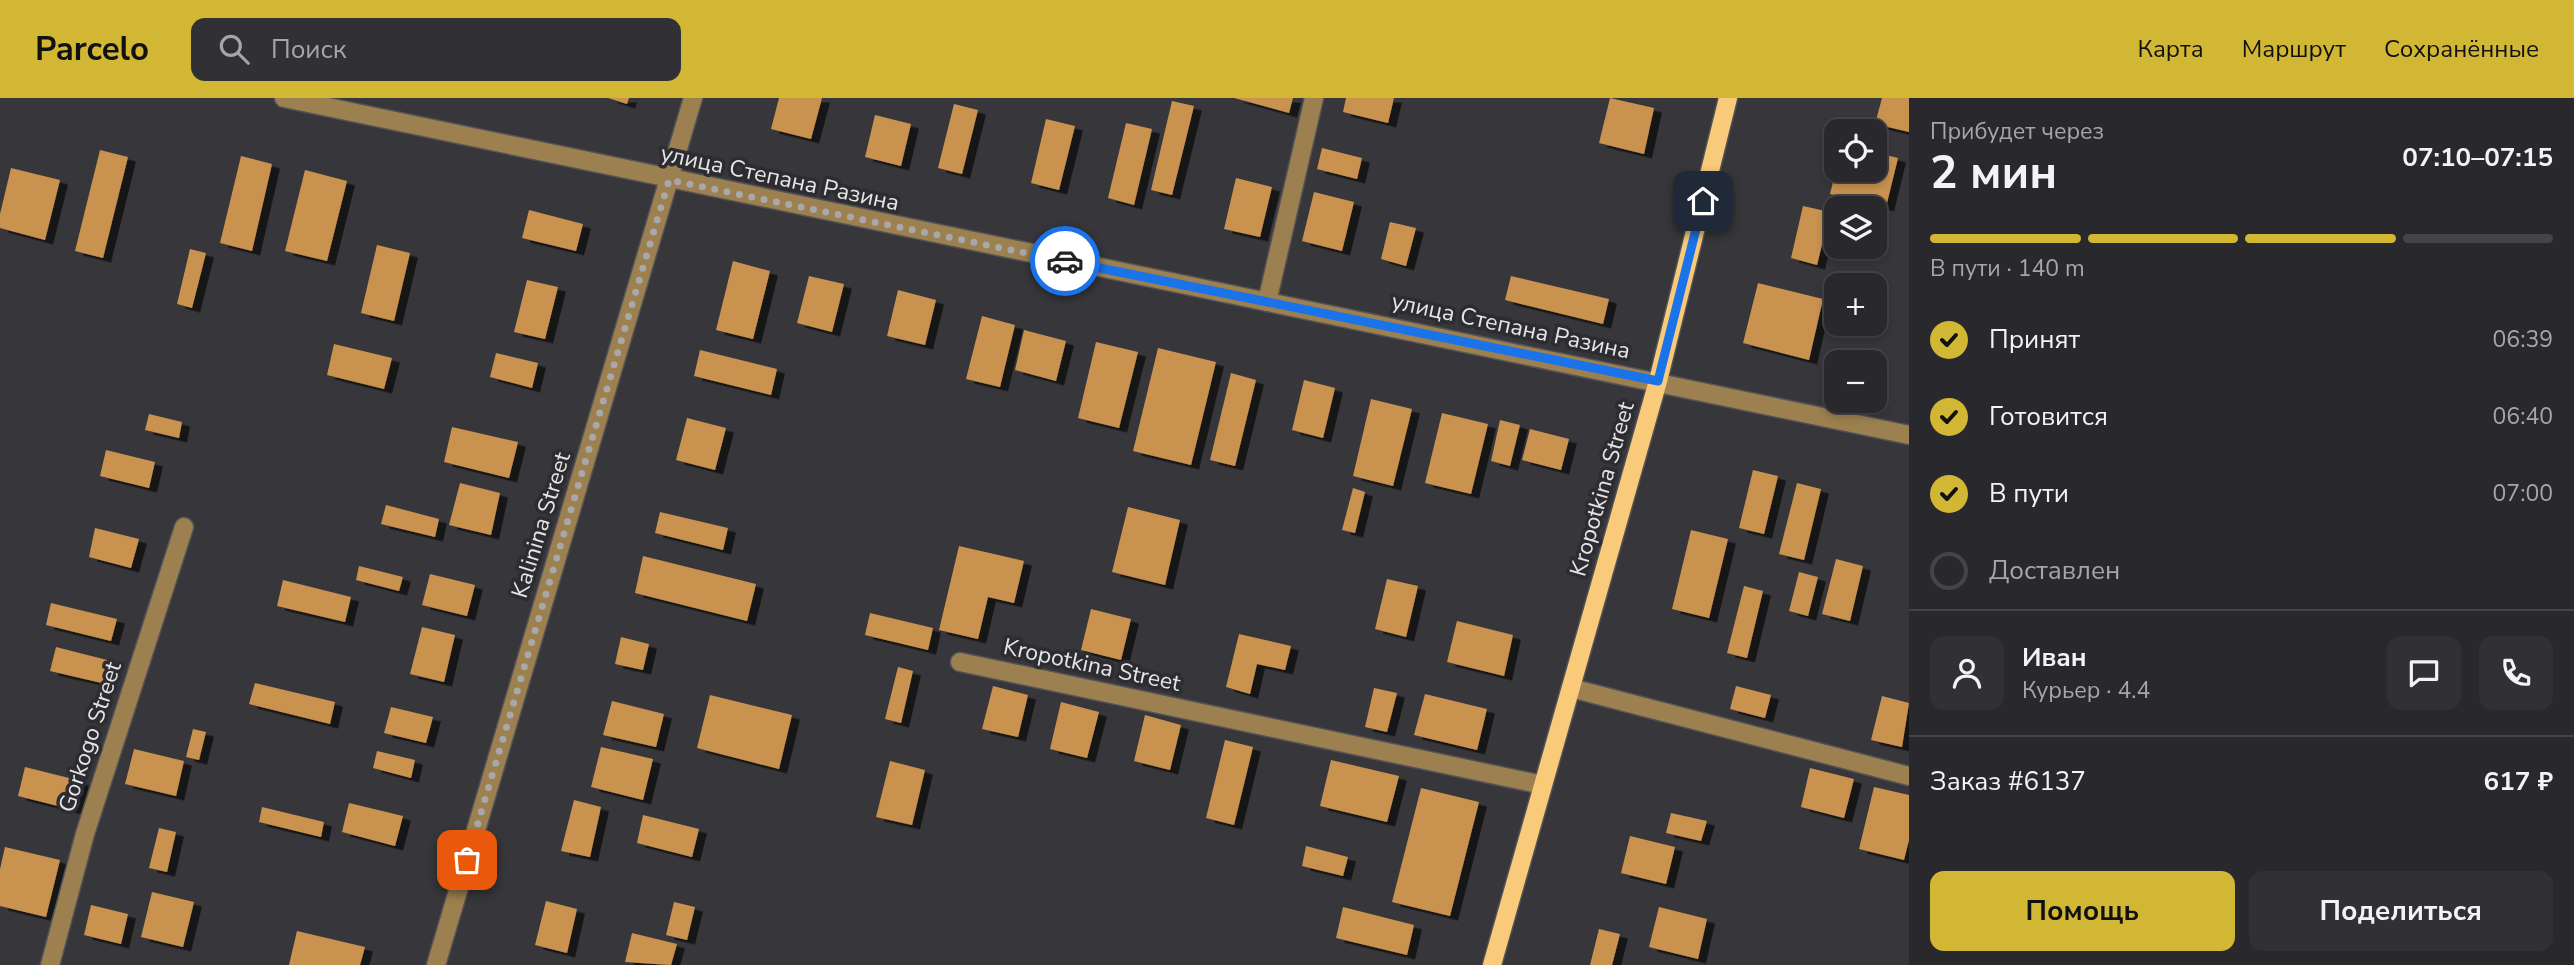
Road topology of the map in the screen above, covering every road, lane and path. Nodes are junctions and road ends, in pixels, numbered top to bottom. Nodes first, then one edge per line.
1 (284, 98) edge
2 (693, 98) edge
3 (1314, 98) edge
4 (1728, 98) edge
5 (669, 180) junction
6 (1268, 302) junction
7 (1658, 381) junction
8 (1909, 435) edge
9 (184, 527) dead end
10 (960, 662) dead end
11 (1571, 688) junction
12 (1909, 776) edge
13 (1543, 785) junction
14 (50, 965) edge
15 (436, 965) edge
16 (1492, 965) edge

1 - 5 street, улица Степана Разина
2 - 5 street, Kalinina Street
3 - 6 street
4 - 7 main road, Kropotkina Street
5 - 6 street, улица Степана Разина
5 - 15 street, Kalinina Street
6 - 7 street, улица Степана Разина
7 - 8 street, улица Степана Разина
7 - 11 main road, Kropotkina Street
9 - 14 street, Gorkogo Street
10 - 13 street, Kropotkina Street
11 - 12 street
11 - 13 main road, Kropotkina Street
13 - 16 main road, Kropotkina Street

